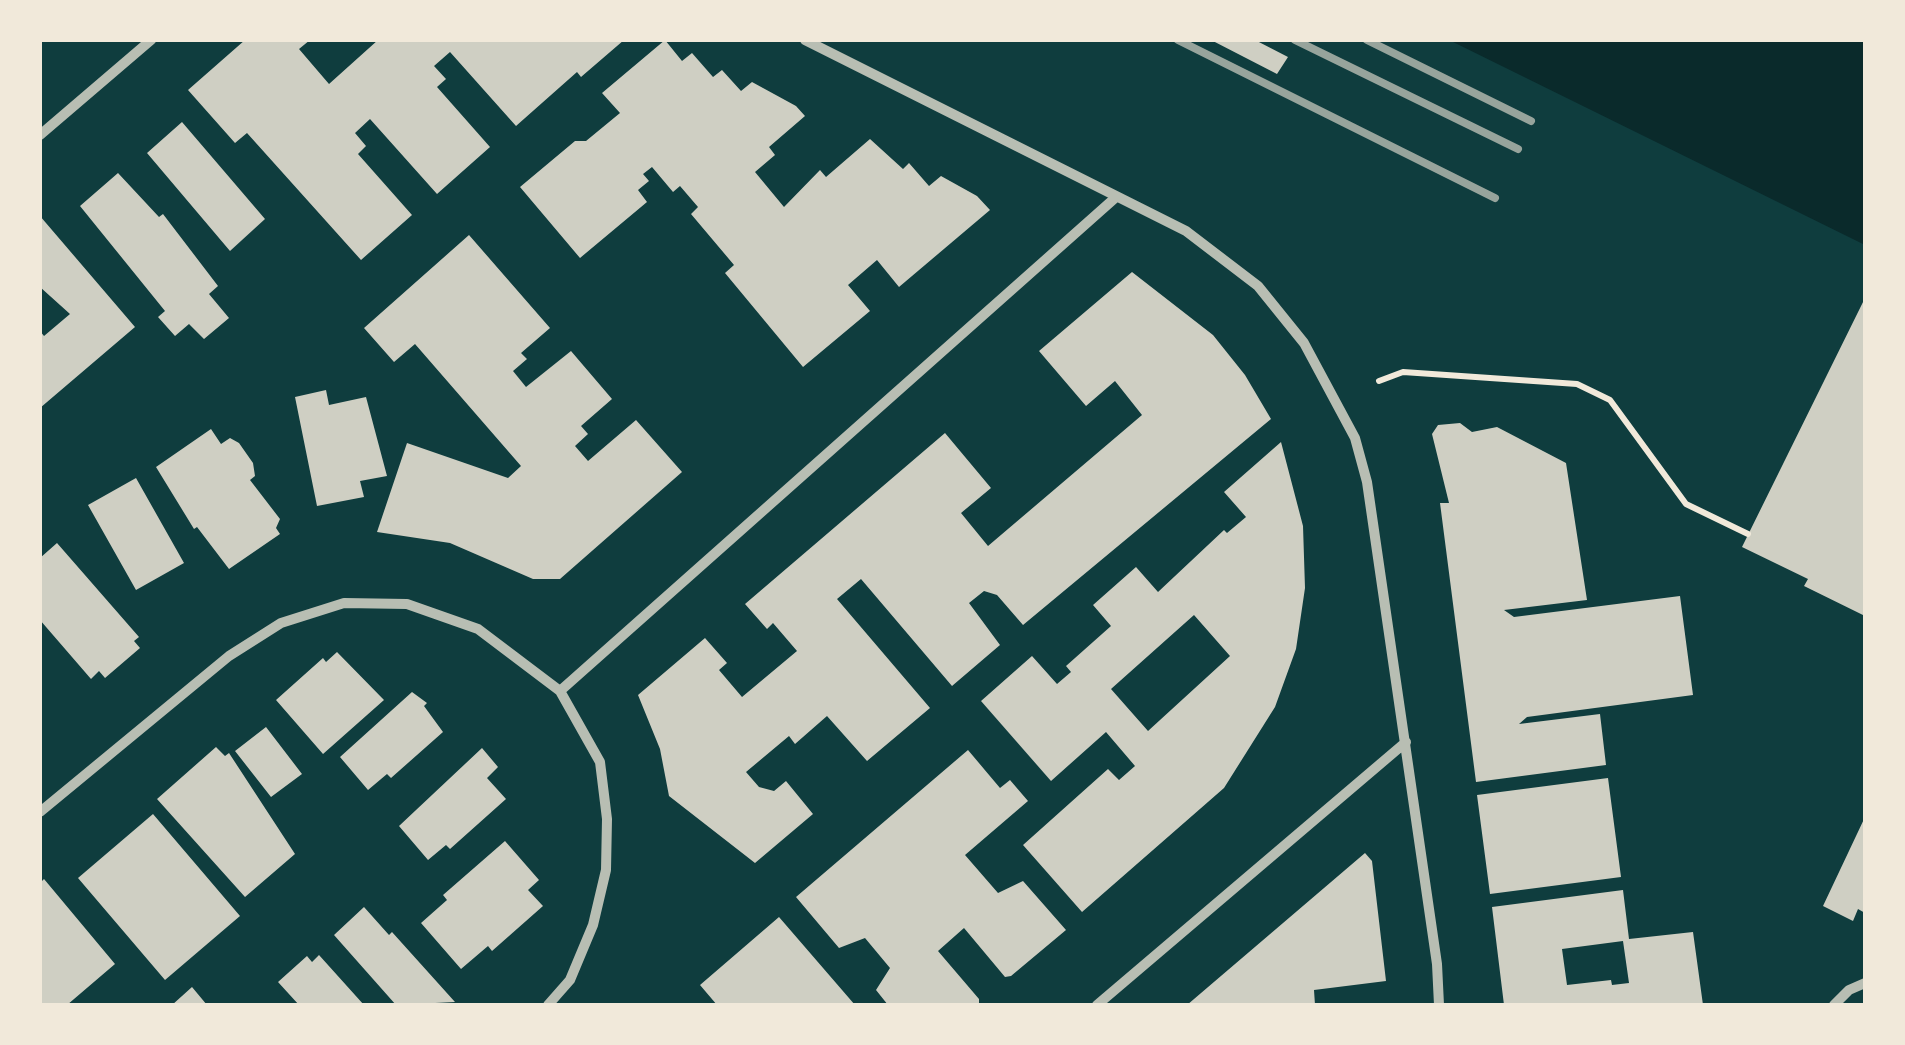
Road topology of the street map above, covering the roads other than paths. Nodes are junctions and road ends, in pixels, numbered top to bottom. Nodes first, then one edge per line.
1 (151, 40) edge
2 (805, 40) edge
3 (40, 135) edge
4 (1115, 198) junction
5 (560, 691) junction
6 (1406, 742) junction
7 (40, 812) edge
8 (1865, 983) edge
9 (548, 1005) edge
10 (1097, 1005) edge
11 (1439, 1005) edge
12 (1834, 1005) edge

1 - 3 street
2 - 4 street
4 - 5 street
4 - 6 street
5 - 7 street
5 - 9 street
6 - 10 street
6 - 11 street
8 - 12 street

